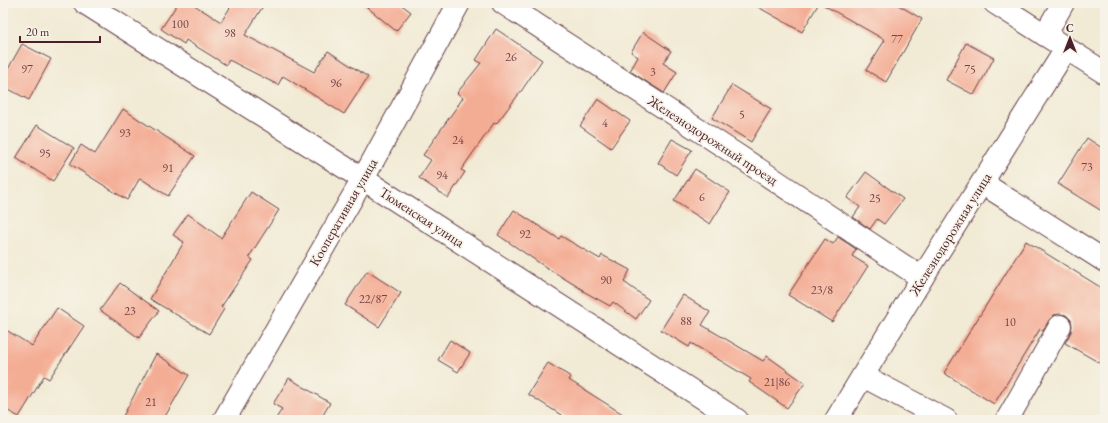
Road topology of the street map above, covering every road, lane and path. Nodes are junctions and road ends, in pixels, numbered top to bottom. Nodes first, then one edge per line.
1 (85, 3) edge
2 (459, 3) edge
3 (503, 3) edge
4 (995, 3) edge
5 (1062, 3) edge
6 (1045, 35) junction
7 (1066, 49) junction
8 (1105, 73) edge
9 (363, 179) junction
10 (982, 183) junction
11 (1105, 260) edge
12 (922, 278) junction
13 (1060, 326) dead end
14 (863, 376) junction
15 (224, 420) edge
16 (736, 420) edge
17 (836, 420) edge
18 (946, 420) edge
19 (1007, 420) edge

1 - 9 street, Тюменская улица
2 - 9 street, Кооперативная улица
3 - 12 street, Железнодорожный проезд
4 - 6 street
5 - 6 street
6 - 7 street
7 - 8 street
7 - 10 street, Железнодорожная улица
9 - 15 street, Кооперативная улица
9 - 16 street, Тюменская улица
10 - 11 street
10 - 12 street, Железнодорожная улица
12 - 14 street, Железнодорожная улица
13 - 19 street
14 - 17 street, Железнодорожная улица
14 - 18 street

